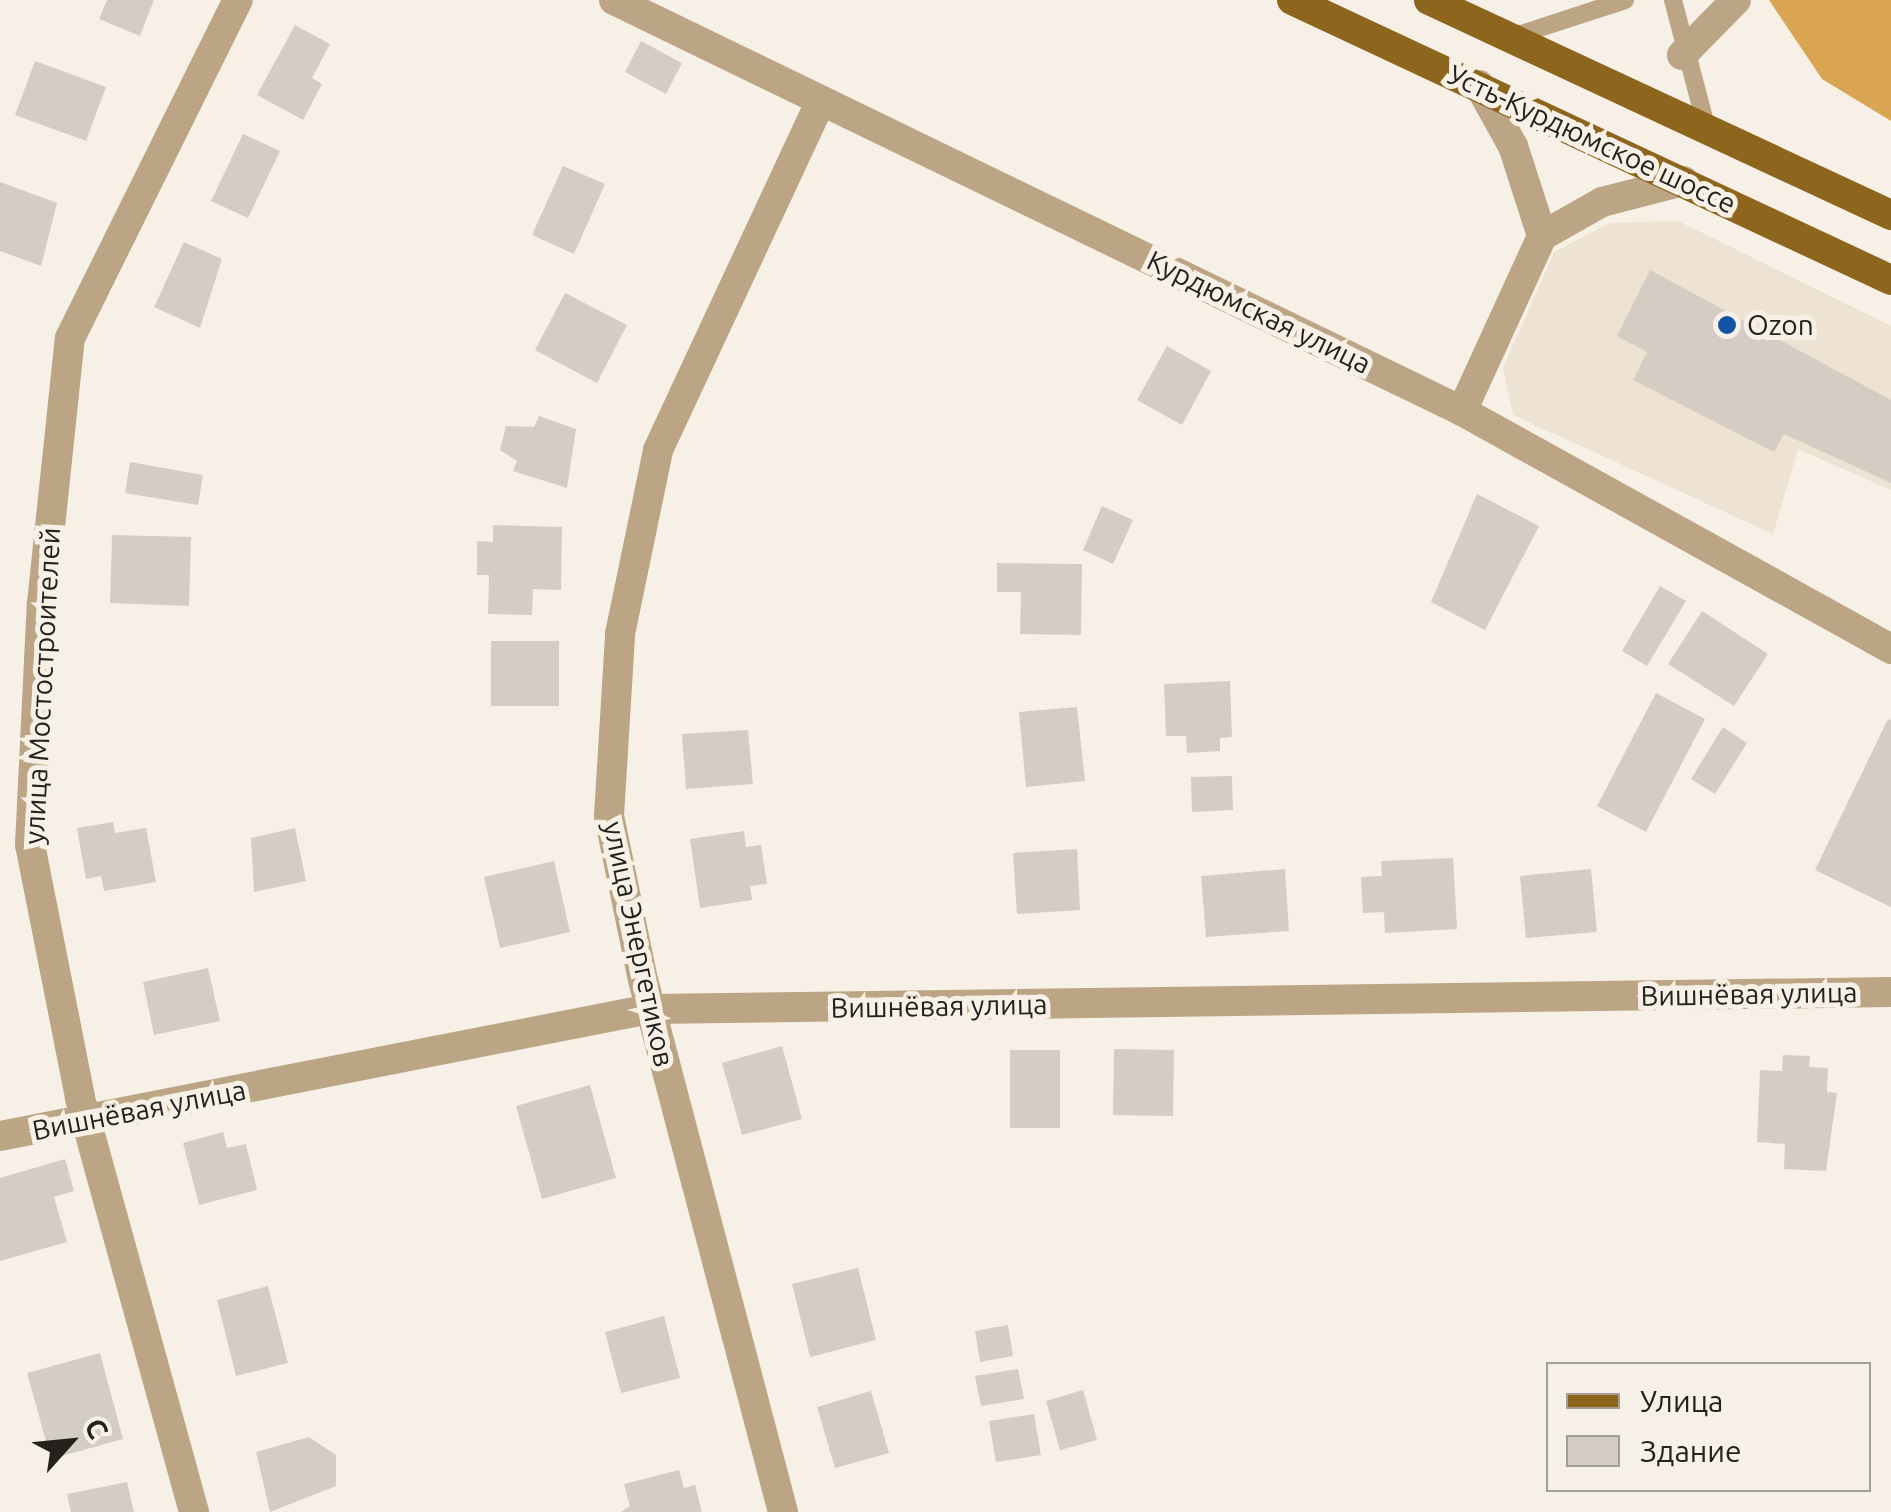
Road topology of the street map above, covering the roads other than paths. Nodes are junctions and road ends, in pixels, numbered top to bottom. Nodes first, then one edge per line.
1 (238, 0) edge
2 (614, 0) edge
3 (1292, 0) edge
4 (1429, 0) edge
5 (1624, 0) edge
6 (1673, 0) edge
7 (1736, 0) edge
8 (1508, 38) junction
9 (1682, 55) junction
10 (1479, 86) junction
11 (821, 101) junction
12 (1707, 130) junction
13 (1683, 181) junction
14 (1891, 216) edge
15 (1542, 236) junction
16 (1891, 280) edge
17 (1462, 411) junction
18 (1891, 648) edge
19 (1891, 992) edge
20 (650, 1009) junction
21 (90, 1121) junction
22 (0, 1136) edge
23 (194, 1512) edge
24 (783, 1512) edge

1 - 21 street, улица Мостостроителей
2 - 11 street, Курдюмская улица
3 - 10 main road, Усть-Курдюмское шоссе
4 - 8 main road, Усть-Курдюмское шоссе
5 - 8 lane
6 - 9 lane
7 - 9 street
8 - 12 main road, Усть-Курдюмское шоссе
9 - 12 lane
10 - 13 main road, Усть-Курдюмское шоссе
10 - 15 street
11 - 17 street, Курдюмская улица
11 - 20 street, улица Энергетиков
12 - 14 main road, Усть-Курдюмское шоссе
13 - 15 street
13 - 16 main road, Усть-Курдюмское шоссе
15 - 17 street
17 - 18 street, Курдюмская улица
19 - 20 street, Вишнёвая улица
20 - 21 street, Вишнёвая улица
20 - 24 street, улица Энергетиков
21 - 22 street, Вишнёвая улица
21 - 23 street, улица Мостостроителей

